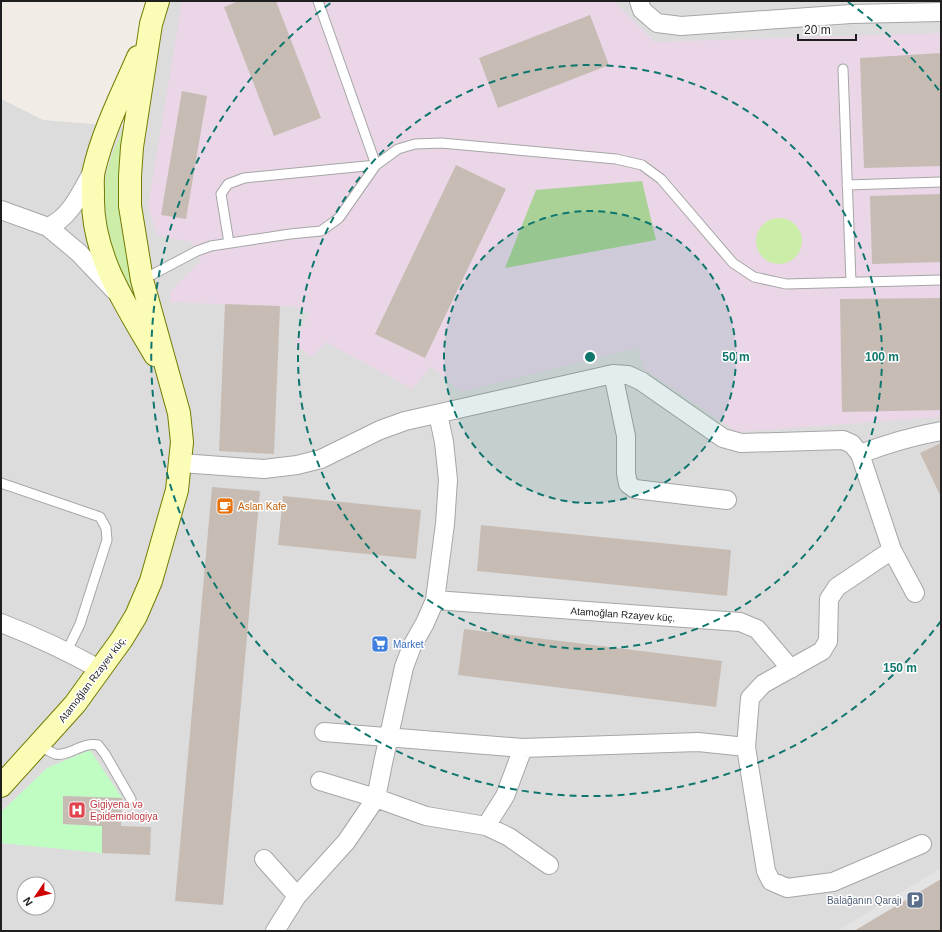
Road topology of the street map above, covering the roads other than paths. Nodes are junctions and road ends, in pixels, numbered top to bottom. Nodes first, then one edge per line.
1 (158, 1) edge
2 (318, 1) edge
3 (639, 1) edge
4 (850, 8) edge
5 (941, 12) edge
6 (151, 24) junction
7 (843, 69) dead end
8 (376, 165) junction
9 (93, 171) junction
10 (941, 182) edge
11 (847, 185) junction
12 (1, 210) edge
13 (48, 227) junction
14 (229, 243) junction
15 (142, 280) junction
16 (941, 280) edge
17 (851, 282) junction
18 (122, 299) junction
19 (614, 374) junction
20 (171, 382) junction
21 (438, 414) junction
22 (941, 431) edge
23 (860, 454) junction
24 (181, 463) junction
25 (1, 483) edge
26 (727, 500) dead end
27 (892, 550) junction
28 (914, 593) dead end
29 (435, 600) junction
30 (1, 623) edge
31 (67, 651) junction
32 (791, 669) junction
33 (101, 670) junction
34 (324, 732) dead end
35 (388, 737) junction
36 (38, 744) junction
37 (746, 747) junction
38 (523, 748) junction
39 (320, 781) dead end
40 (1, 786) edge
41 (376, 798) junction
42 (130, 799) dead end
43 (486, 826) junction
44 (922, 844) dead end
45 (264, 859) dead end
46 (549, 865) dead end
47 (297, 896) junction
48 (276, 931) edge

1 - 6 street
2 - 8 lane
3 - 4 street
4 - 5 street
6 - 9 street
6 - 15 street
7 - 11 lane
8 - 14 lane
8 - 14 lane
8 - 17 lane
9 - 13 street
9 - 18 street
10 - 11 lane
11 - 17 lane
12 - 13 street
13 - 18 street
14 - 15 lane
15 - 20 street
16 - 17 lane
18 - 20 street
19 - 21 street
19 - 23 street
19 - 26 street
20 - 24 street, Atamoğlan Rzayev küç.
21 - 24 street
21 - 29 street
22 - 23 street
23 - 27 street
24 - 33 street, Atamoğlan Rzayev küç.
25 - 31 lane
27 - 28 street
27 - 32 street
29 - 32 street, Atamoğlan Rzayev küç.
29 - 35 street
30 - 31 street
31 - 33 street
32 - 37 street
33 - 36 street, Atamoğlan Rzayev küç.
34 - 35 street
35 - 38 street
35 - 41 street
36 - 40 street, Atamoğlan Rzayev küç.
36 - 42 lane
37 - 38 street
37 - 44 street
38 - 43 street
39 - 41 street
41 - 43 street
41 - 47 street
43 - 46 street
45 - 47 street
47 - 48 street

